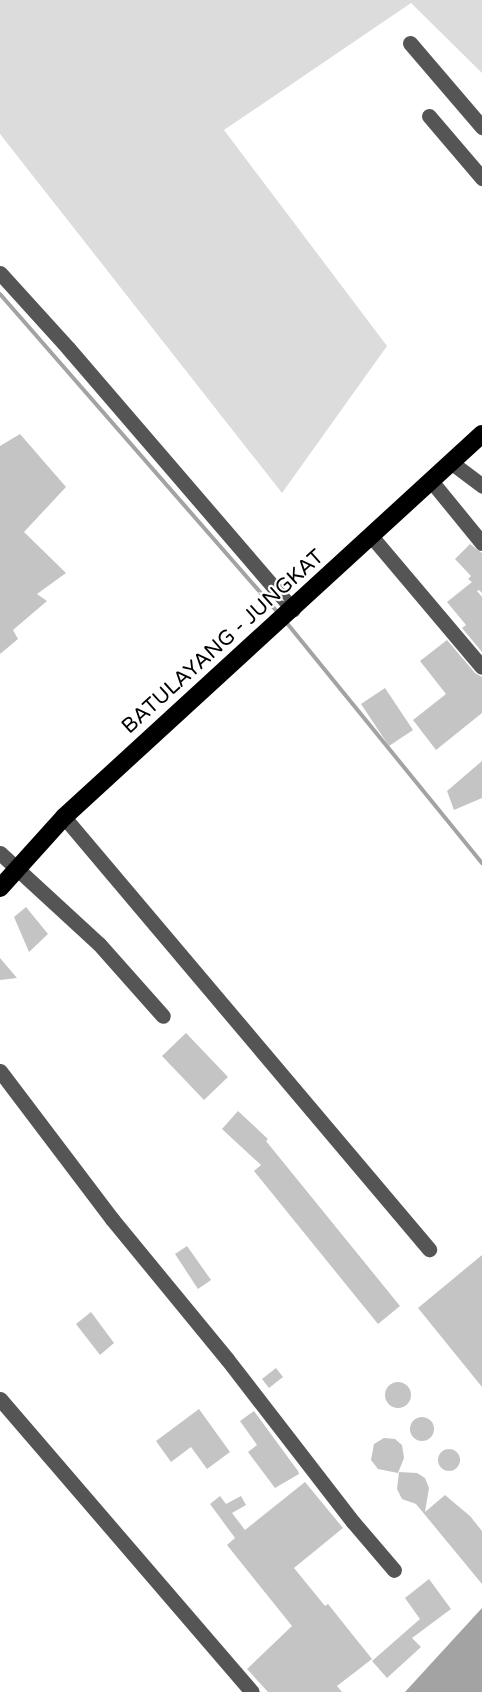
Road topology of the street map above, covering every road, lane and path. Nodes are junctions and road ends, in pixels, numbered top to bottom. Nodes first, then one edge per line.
1 (410, 43) dead end
2 (429, 116) dead end
3 (482, 127) edge
4 (482, 178) edge
5 (0, 273) edge
6 (482, 434) edge
7 (452, 463) junction
8 (432, 482) junction
9 (482, 486) edge
10 (372, 537) junction
11 (482, 543) edge
12 (286, 616) junction
13 (482, 666) edge
14 (64, 817) junction
15 (0, 853) edge
16 (17, 869) junction
17 (0, 888) edge
18 (163, 1016) dead end
19 (0, 1071) edge
20 (429, 1249) dead end
21 (0, 1400) edge
22 (394, 1569) dead end
23 (252, 1692) edge

1 - 3 street
2 - 4 street
5 - 12 street
6 - 7 highway, BATULAYANG - JUNGKAT
7 - 8 highway, BATULAYANG - JUNGKAT
7 - 9 street
8 - 10 highway, BATULAYANG - JUNGKAT
8 - 11 street
10 - 12 highway, BATULAYANG - JUNGKAT
10 - 13 street
12 - 14 highway, BATULAYANG - JUNGKAT
14 - 16 highway, BATULAYANG - JUNGKAT
14 - 20 street
15 - 16 street
16 - 17 highway, BATULAYANG - JUNGKAT
16 - 18 street
19 - 22 street
21 - 23 street

